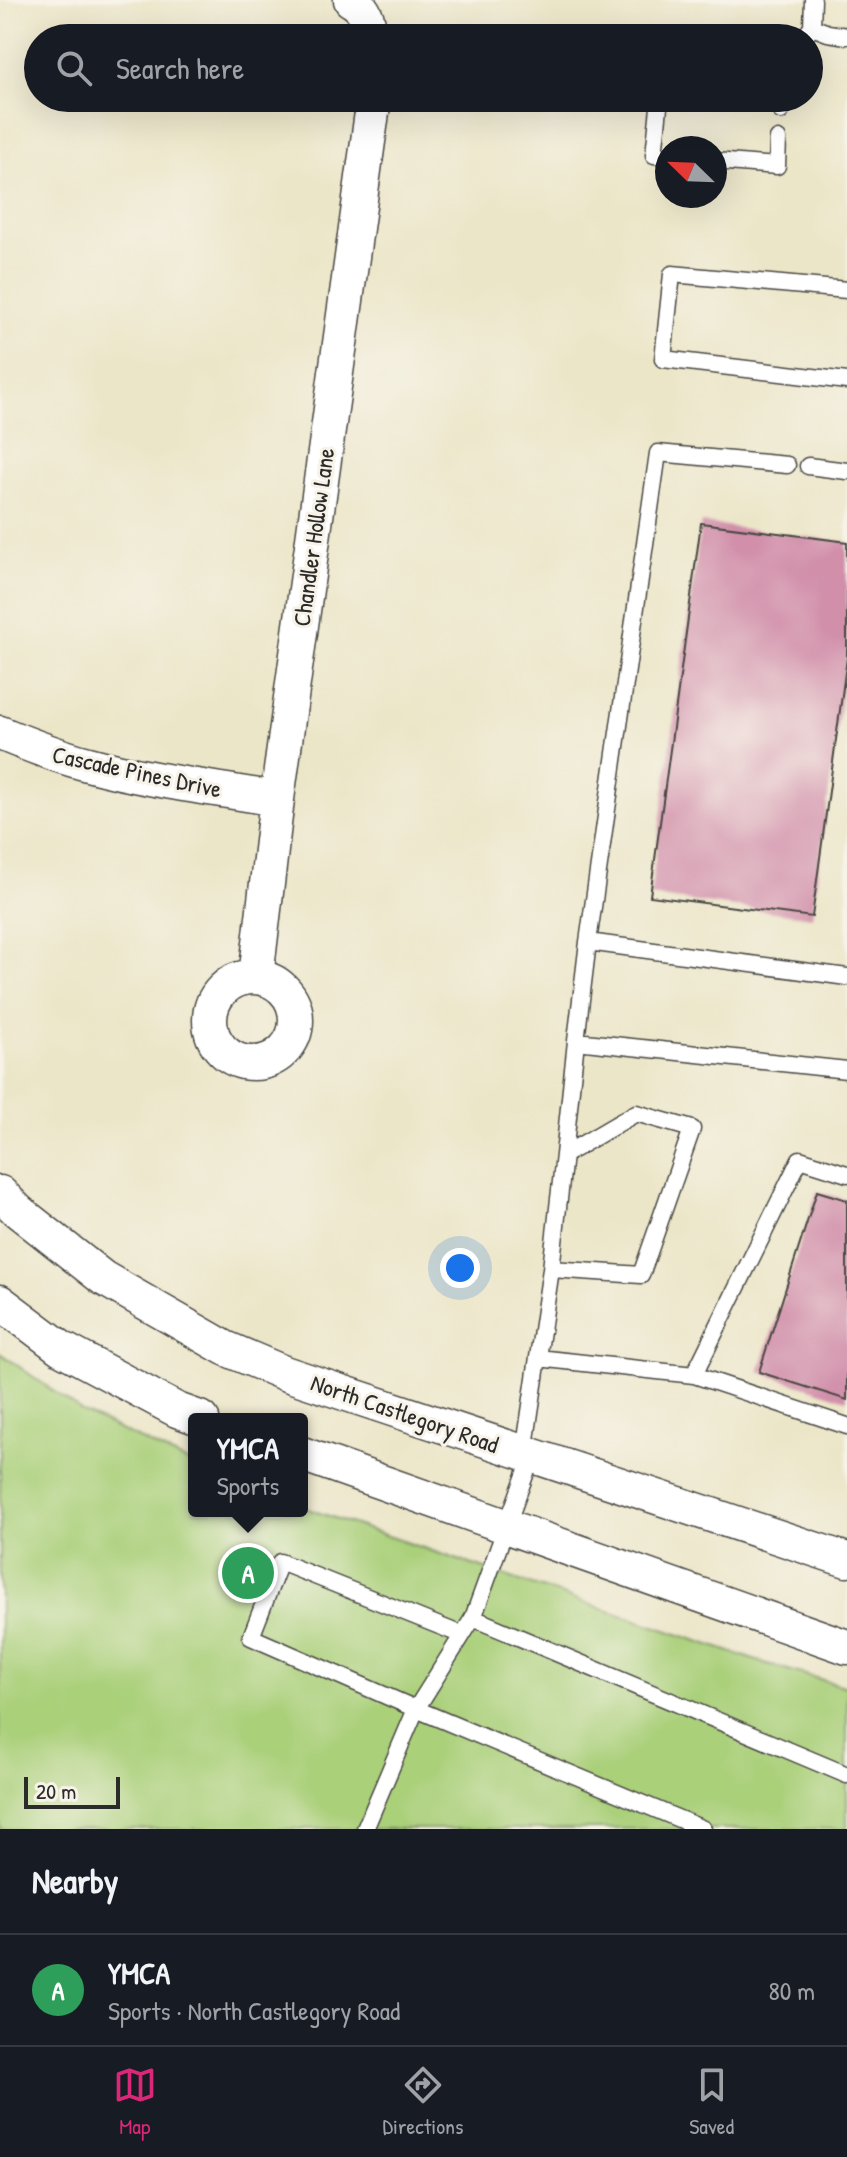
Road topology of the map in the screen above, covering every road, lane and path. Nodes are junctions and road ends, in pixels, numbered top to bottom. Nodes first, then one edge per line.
1 (813, 0) edge
2 (809, 24) edge
3 (823, 33) edge
4 (847, 36) edge
5 (372, 112) edge
6 (659, 112) edge
7 (656, 136) edge
8 (778, 139) dead end
9 (727, 162) edge
10 (847, 290) edge
11 (847, 381) edge
12 (787, 465) dead end
13 (808, 466) dead end
14 (847, 471) edge
15 (0, 733) edge
16 (277, 799) junction
17 (588, 942) junction
18 (256, 977) dead end
19 (847, 977) edge
20 (576, 1041) junction
21 (847, 1070) edge
22 (564, 1155) junction
23 (847, 1174) edge
24 (0, 1193) edge
25 (551, 1269) junction
26 (0, 1302) edge
27 (538, 1358) junction
28 (694, 1375) junction
29 (188, 1414) edge
30 (847, 1426) edge
31 (528, 1455) junction
32 (308, 1456) edge
33 (506, 1526) junction
34 (847, 1560) edge
35 (473, 1618) junction
36 (462, 1635) junction
37 (847, 1647) edge
38 (416, 1709) junction
39 (847, 1775) edge
40 (365, 1829) edge
41 (703, 1829) edge

1 - 2 lane
3 - 4 lane
5 - 16 street, Chandler Hollow Lane
6 - 7 lane
8 - 9 lane
10 - 11 lane
12 - 17 lane
13 - 14 lane
15 - 16 street, Cascade Pines Drive
16 - 18 street, Chandler Hollow Lane
17 - 19 lane
17 - 20 lane
20 - 21 lane
20 - 22 lane
22 - 25 lane
22 - 25 lane
23 - 28 lane
24 - 31 street, North Castlegory Road
25 - 27 lane
26 - 29 street
27 - 28 lane
27 - 31 lane
28 - 30 lane
31 - 33 lane
31 - 34 street, North Castlegory Road
32 - 33 street
33 - 35 lane
33 - 37 street
35 - 36 lane
35 - 39 lane
36 - 38 lane
36 - 38 lane
38 - 40 lane
38 - 41 lane

